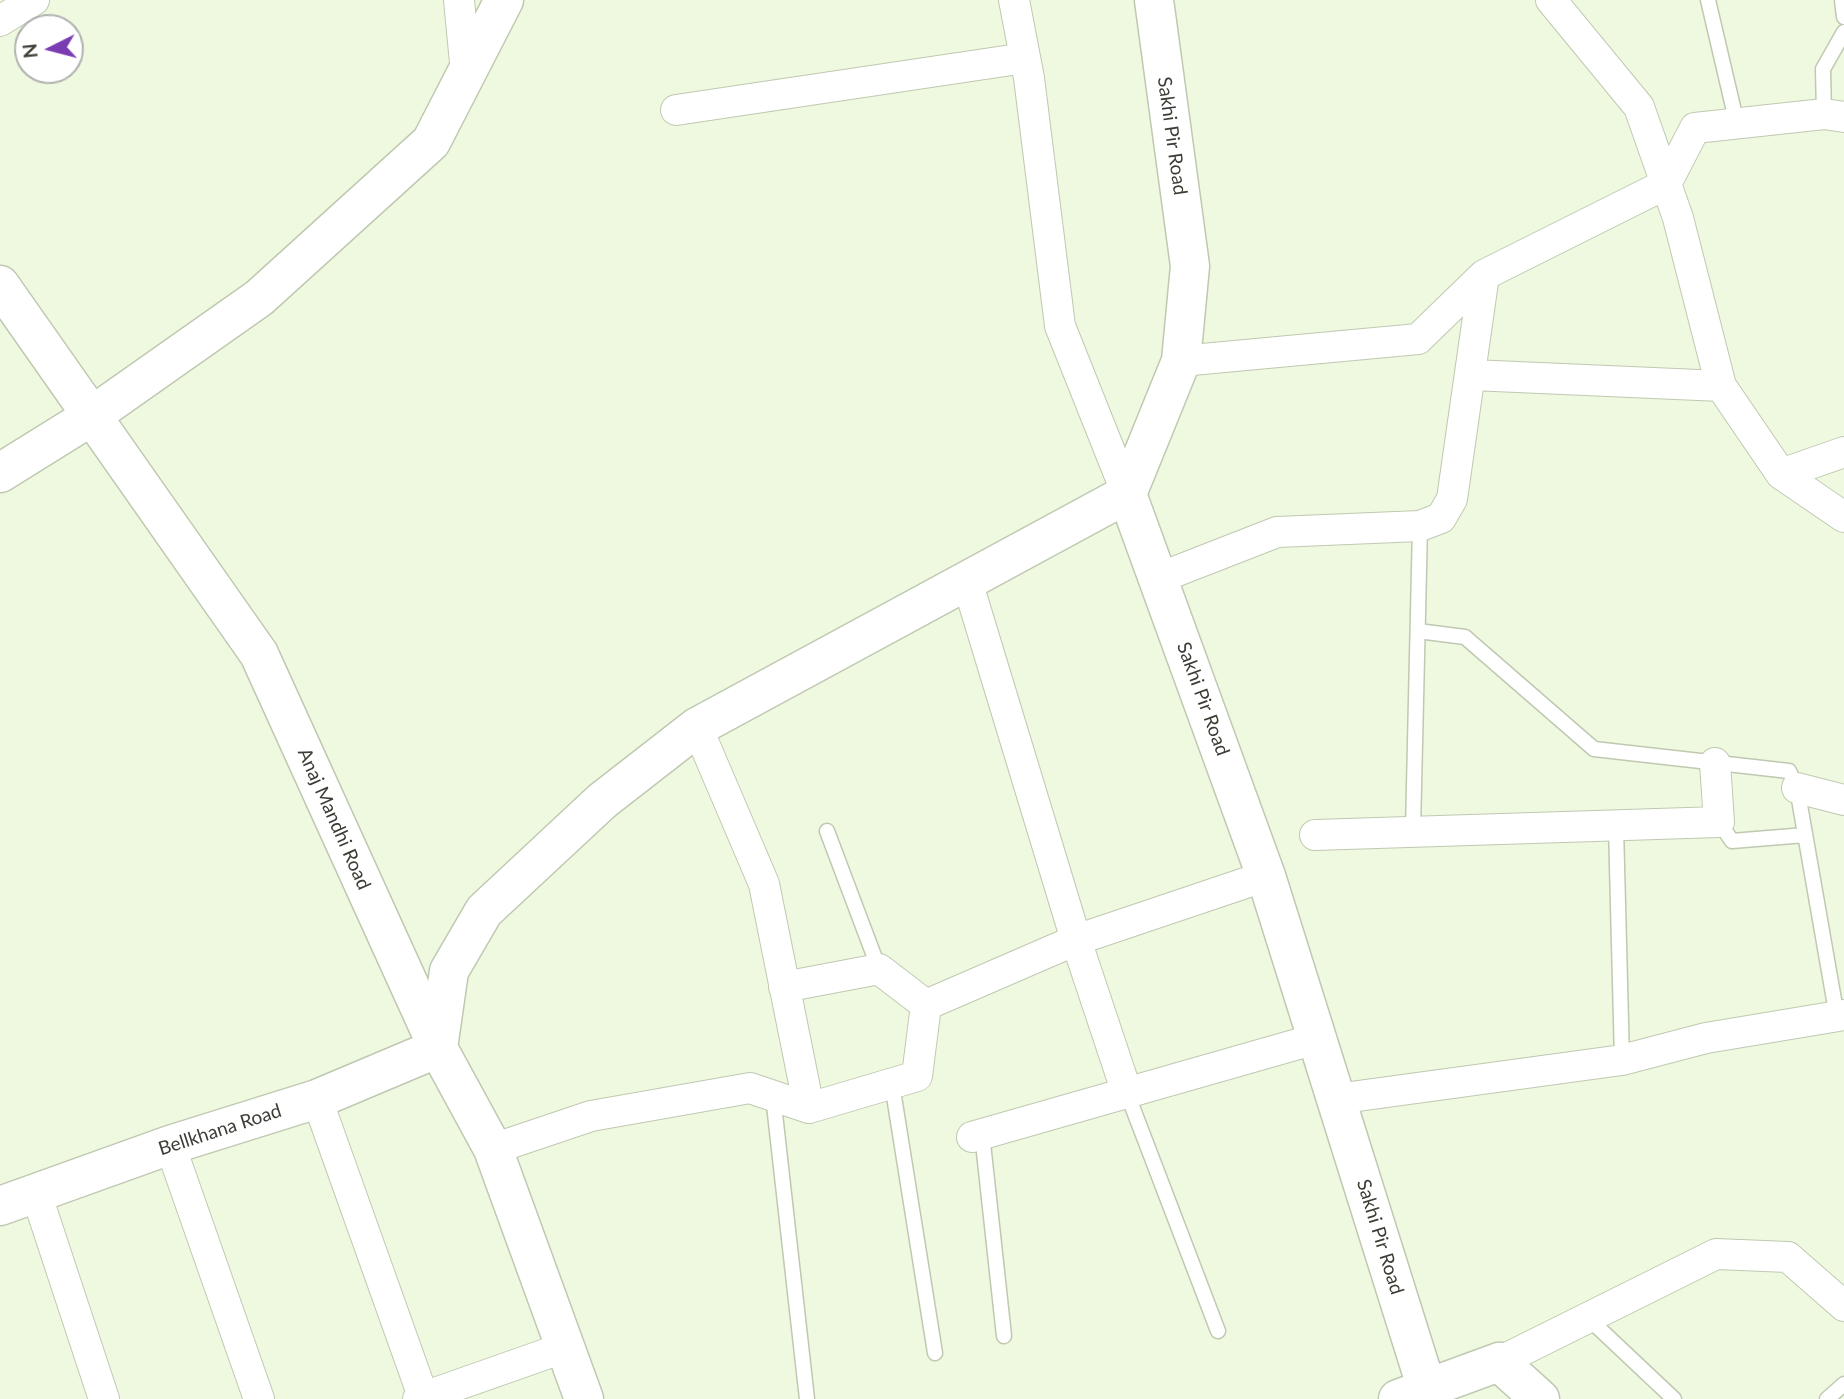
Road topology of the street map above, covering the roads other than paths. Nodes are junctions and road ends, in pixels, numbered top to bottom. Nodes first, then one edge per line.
1 (34, 0) edge
2 (459, 0) edge
3 (504, 0) edge
4 (1014, 0) edge
5 (1154, 0) edge
6 (1550, 0) edge
7 (1708, 0) edge
8 (1842, 0) edge
9 (1844, 17) edge
10 (0, 21) edge
11 (1844, 32) edge
12 (1025, 58) junction
13 (466, 73) junction
14 (676, 110) dead end
15 (1834, 116) edge
16 (1737, 124) junction
17 (1666, 184) junction
18 (1484, 275) junction
19 (0, 285) edge
20 (1181, 361) junction
21 (1472, 375) junction
22 (1721, 386) junction
23 (90, 417) junction
24 (1844, 452) edge
25 (0, 472) edge
26 (1781, 474) junction
27 (1127, 494) junction
28 (1844, 517) edge
29 (1420, 526) junction
30 (1159, 578) junction
31 (967, 581) junction
32 (1418, 631) junction
33 (697, 727) junction
34 (1715, 763) junction
35 (1797, 788) junction
36 (1844, 800) edge
37 (1719, 822) junction
38 (1616, 827) junction
39 (827, 831) dead end
40 (1413, 831) junction
41 (1315, 835) dead end
42 (1805, 835) junction
43 (1266, 876) junction
44 (1076, 940) junction
45 (879, 969) junction
46 (784, 987) junction
47 (926, 1005) junction
48 (1840, 1016) edge
49 (1319, 1038) junction
50 (438, 1048) junction
51 (1622, 1060) junction
52 (892, 1084) junction
53 (1127, 1093) junction
54 (773, 1096) junction
55 (317, 1099) junction
56 (1336, 1099) junction
57 (809, 1108) junction
58 (977, 1135) joint
59 (170, 1145) junction
60 (493, 1149) junction
61 (36, 1193) junction
62 (0, 1206) edge
63 (1844, 1306) edge
64 (1588, 1318) junction
65 (1218, 1331) dead end
66 (1004, 1336) dead end
67 (562, 1348) junction
68 (935, 1353) dead end
69 (1499, 1362) junction
70 (1844, 1384) edge
71 (1412, 1394) edge
72 (422, 1398) edge
73 (104, 1399) edge
74 (259, 1399) edge
75 (584, 1399) edge
76 (807, 1399) edge
77 (1540, 1399) edge
78 (1674, 1399) edge
79 (1827, 1399) edge

1 - 10 street
2 - 13 street
3 - 13 street
4 - 12 street
5 - 20 street, Sakhi Pir Road
6 - 17 street
7 - 16 lane
8 - 9 lane
11 - 15 lane
12 - 14 street
12 - 27 street
13 - 23 street
15 - 16 street
16 - 17 street
17 - 18 street
17 - 22 street
18 - 20 street
18 - 21 street
19 - 23 street, Anaj Mandhi Road
20 - 27 street, Sakhi Pir Road
21 - 22 street
21 - 29 street
22 - 26 street
23 - 25 street
23 - 50 street, Anaj Mandhi Road
24 - 26 street
26 - 28 street
27 - 30 street, Sakhi Pir Road
27 - 31 street
29 - 30 street
29 - 32 lane
30 - 43 street, Sakhi Pir Road
31 - 33 street
31 - 44 street
32 - 34 lane
32 - 40 lane
33 - 46 street
33 - 50 street
34 - 35 lane
34 - 37 street
35 - 36 street
35 - 42 lane
37 - 38 street
37 - 42 lane
38 - 40 street
38 - 51 lane
39 - 45 lane
40 - 41 street
42 - 48 lane
43 - 44 street
43 - 49 street, Sakhi Pir Road
44 - 47 street
44 - 53 street
45 - 46 street
45 - 47 street
46 - 57 street
47 - 52 street
48 - 51 street
49 - 53 street
49 - 56 street, Sakhi Pir Road
50 - 55 street, Bellkhana Road
50 - 60 street, Anaj Mandhi Road
51 - 56 street
52 - 57 street
52 - 68 lane
53 - 58 street
53 - 65 lane
54 - 57 street
54 - 60 street
54 - 76 lane
55 - 59 street, Bellkhana Road
55 - 72 street
56 - 71 street, Sakhi Pir Road
58 - 66 lane
59 - 61 street, Bellkhana Road
59 - 74 street
60 - 67 street, Anaj Mandhi Road
61 - 62 street, Bellkhana Road
61 - 73 street
63 - 64 street
64 - 69 street
64 - 78 lane
67 - 72 street
67 - 75 street, Anaj Mandhi Road
69 - 71 street
69 - 77 street
70 - 79 lane

